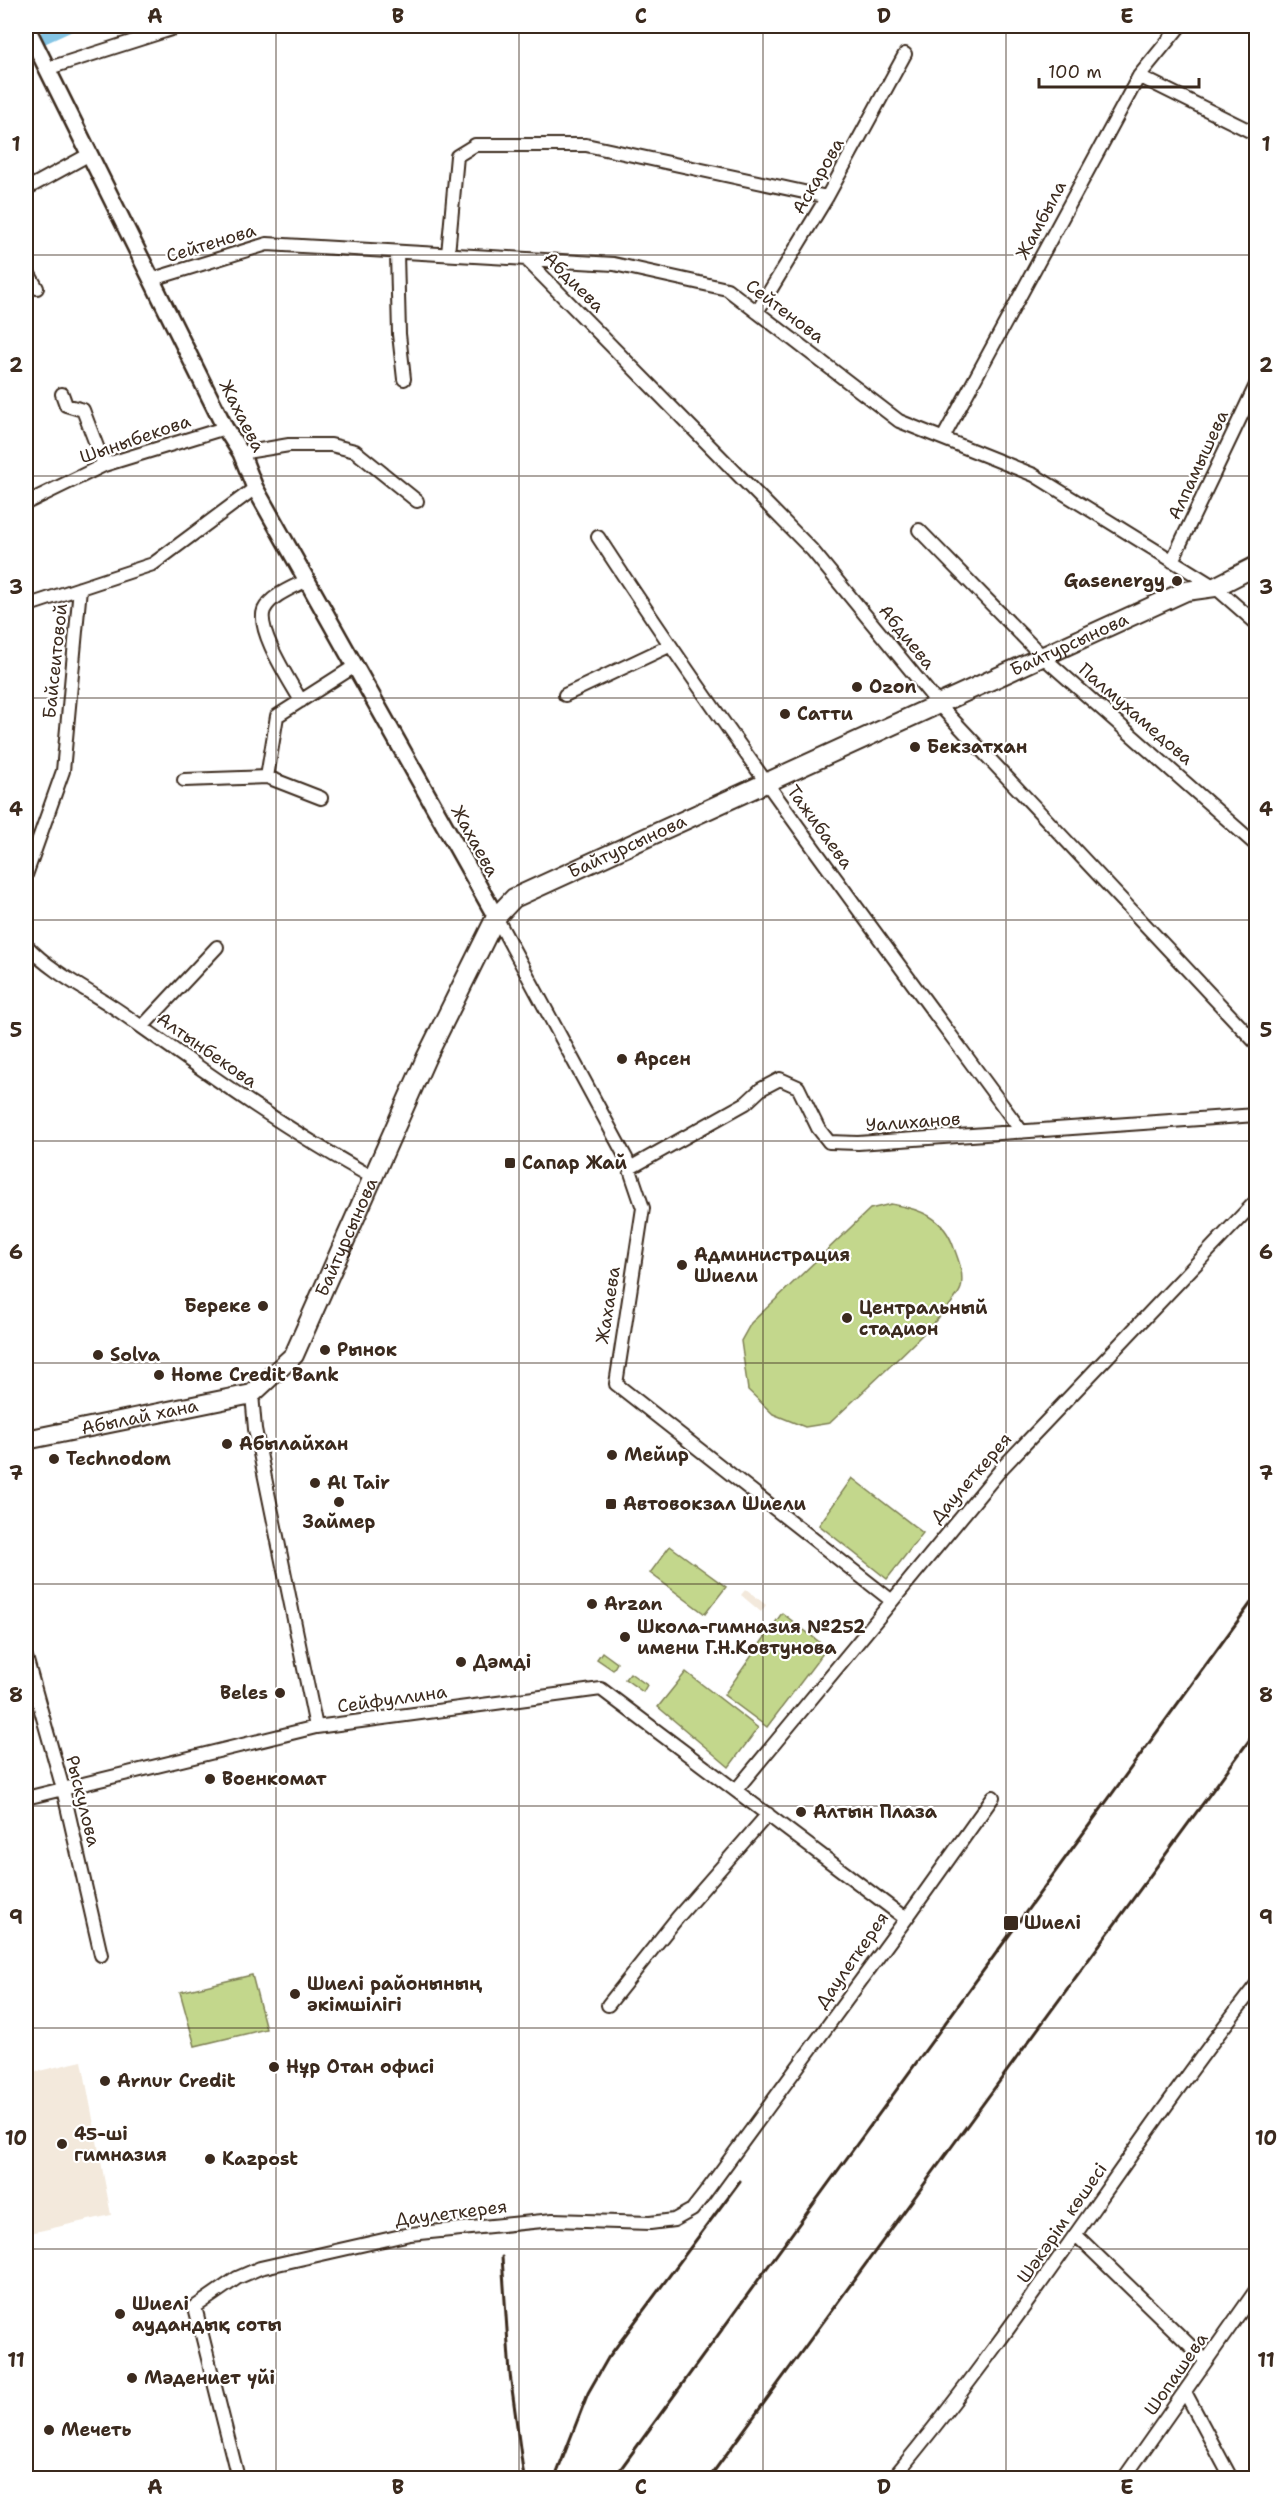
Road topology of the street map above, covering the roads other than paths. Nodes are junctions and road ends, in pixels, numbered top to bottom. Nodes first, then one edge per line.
1 (26, 26) edge
2 (181, 26) edge
3 (1180, 26) edge
4 (905, 54) dead end
5 (45, 67) junction
6 (1139, 76) junction
7 (1257, 134) edge
8 (90, 154) junction
9 (26, 189) edge
10 (827, 197) junction
11 (397, 253) junction
12 (448, 254) junction
13 (526, 259) junction
14 (26, 268) edge
15 (153, 279) junction
16 (37, 288) dead end
17 (757, 312) junction
18 (404, 379) dead end
19 (1257, 385) edge
20 (62, 394) dead end
21 (225, 428) junction
22 (943, 438) junction
23 (241, 453) junction
24 (104, 465) junction
25 (255, 488) junction
26 (417, 501) dead end
27 (26, 503) edge
28 (919, 530) dead end
29 (598, 537) dead end
30 (1172, 561) junction
31 (1257, 566) edge
32 (307, 580) junction
33 (1215, 587) junction
34 (81, 588) junction
35 (26, 606) edge
36 (1257, 623) edge
37 (669, 646) junction
38 (1043, 657) junction
39 (355, 666) junction
40 (565, 695) dead end
41 (301, 701) junction
42 (940, 706) junction
43 (267, 777) junction
44 (184, 780) dead end
45 (766, 784) junction
46 (321, 798) dead end
47 (1257, 845) edge
48 (26, 875) edge
49 (496, 917) junction
50 (26, 945) edge
51 (217, 947) dead end
52 (142, 1027) junction
53 (1257, 1043) edge
54 (1257, 1116) edge
55 (1022, 1132) junction
56 (630, 1168) junction
57 (374, 1178) junction
58 (1257, 1202) edge
59 (252, 1394) junction
60 (26, 1440) edge
61 (892, 1601) junction
62 (26, 1657) edge
63 (316, 1727) junction
64 (63, 1789) junction
65 (736, 1790) junction
66 (993, 1797) dead end
67 (26, 1798) edge
68 (768, 1814) junction
69 (906, 1919) junction
70 (102, 1955) dead end
71 (1257, 1985) edge
72 (608, 2005) dead end
73 (1076, 2235) junction
74 (1257, 2290) edge
75 (1206, 2361) junction
76 (1185, 2392) junction
77 (238, 2478) edge
78 (893, 2478) edge
79 (1124, 2478) edge
80 (1232, 2478) edge

1 - 5 street, Жахаева
2 - 5 street
3 - 6 street, Жамбыла
4 - 10 street, Аскарова
5 - 8 street, Жахаева
6 - 7 street
6 - 22 street, Жамбыла
8 - 9 street
8 - 15 street, Жахаева
10 - 12 street
10 - 17 street, Аскарова
11 - 12 street, Сейтенова
11 - 15 street, Сейтенова
11 - 18 street
12 - 13 street, Сейтенова
13 - 17 street, Сейтенова
13 - 42 street, Абдиева
14 - 16 street
15 - 21 street, Жахаева
17 - 22 street, Сейтенова
19 - 30 street, Алпамышева
20 - 24 street
21 - 23 street, Жахаева
21 - 24 street, Шыныбекова
22 - 30 street, Сейтенова
23 - 25 street, Жахаева
23 - 26 street
24 - 27 street, Шыныбекова
25 - 32 street, Жахаева
25 - 34 street, Байсеитовой
28 - 38 street, Палмухамедова
29 - 37 street, Тажибаева
30 - 33 street, Сейтенова
31 - 33 main road, Байтурсынова
32 - 39 street, Жахаева
32 - 41 street
33 - 36 street, Сейтенова
33 - 38 main road, Байтурсынова
34 - 35 street, Байсеитовой
34 - 48 street, Байсеитовой
37 - 40 street
37 - 45 street, Тажибаева
38 - 42 main road, Байтурсынова
38 - 47 street, Палмухамедова
39 - 41 street
39 - 49 street, Жахаева
41 - 43 street
42 - 45 main road, Байтурсынова
42 - 53 street, Абдиева
43 - 44 street
43 - 46 street
45 - 49 main road, Байтурсынова
45 - 55 street, Тажибаева
49 - 56 street, Жахаева
49 - 57 main road, Байтурсынова
50 - 52 street, Алтынбекова
51 - 52 street
52 - 57 street, Алтынбекова
54 - 55 street, Уалиханов
55 - 56 street, Уалиханов
56 - 61 street, Жахаева
57 - 59 main road, Байтурсынова
58 - 61 street, Даулеткерея
59 - 60 main road, Абылай хана
59 - 63 street
61 - 65 street, Даулеткерея
62 - 64 street, Рыскулова
63 - 64 street, Сейфуллина
63 - 65 street, Сейфуллина
64 - 67 street, Сейфуллина
64 - 70 street, Рыскулова
65 - 68 street, Даулеткерея
66 - 69 street
68 - 69 street, Даулеткерея
68 - 72 street
69 - 77 street, Даулеткерея
71 - 73 street, Шәкәрім көшесі
73 - 75 street
73 - 78 street, Шәкәрім көшесі
74 - 75 street, Шопашева
75 - 76 street, Шопашева
76 - 79 street, Шопашева
76 - 80 street

